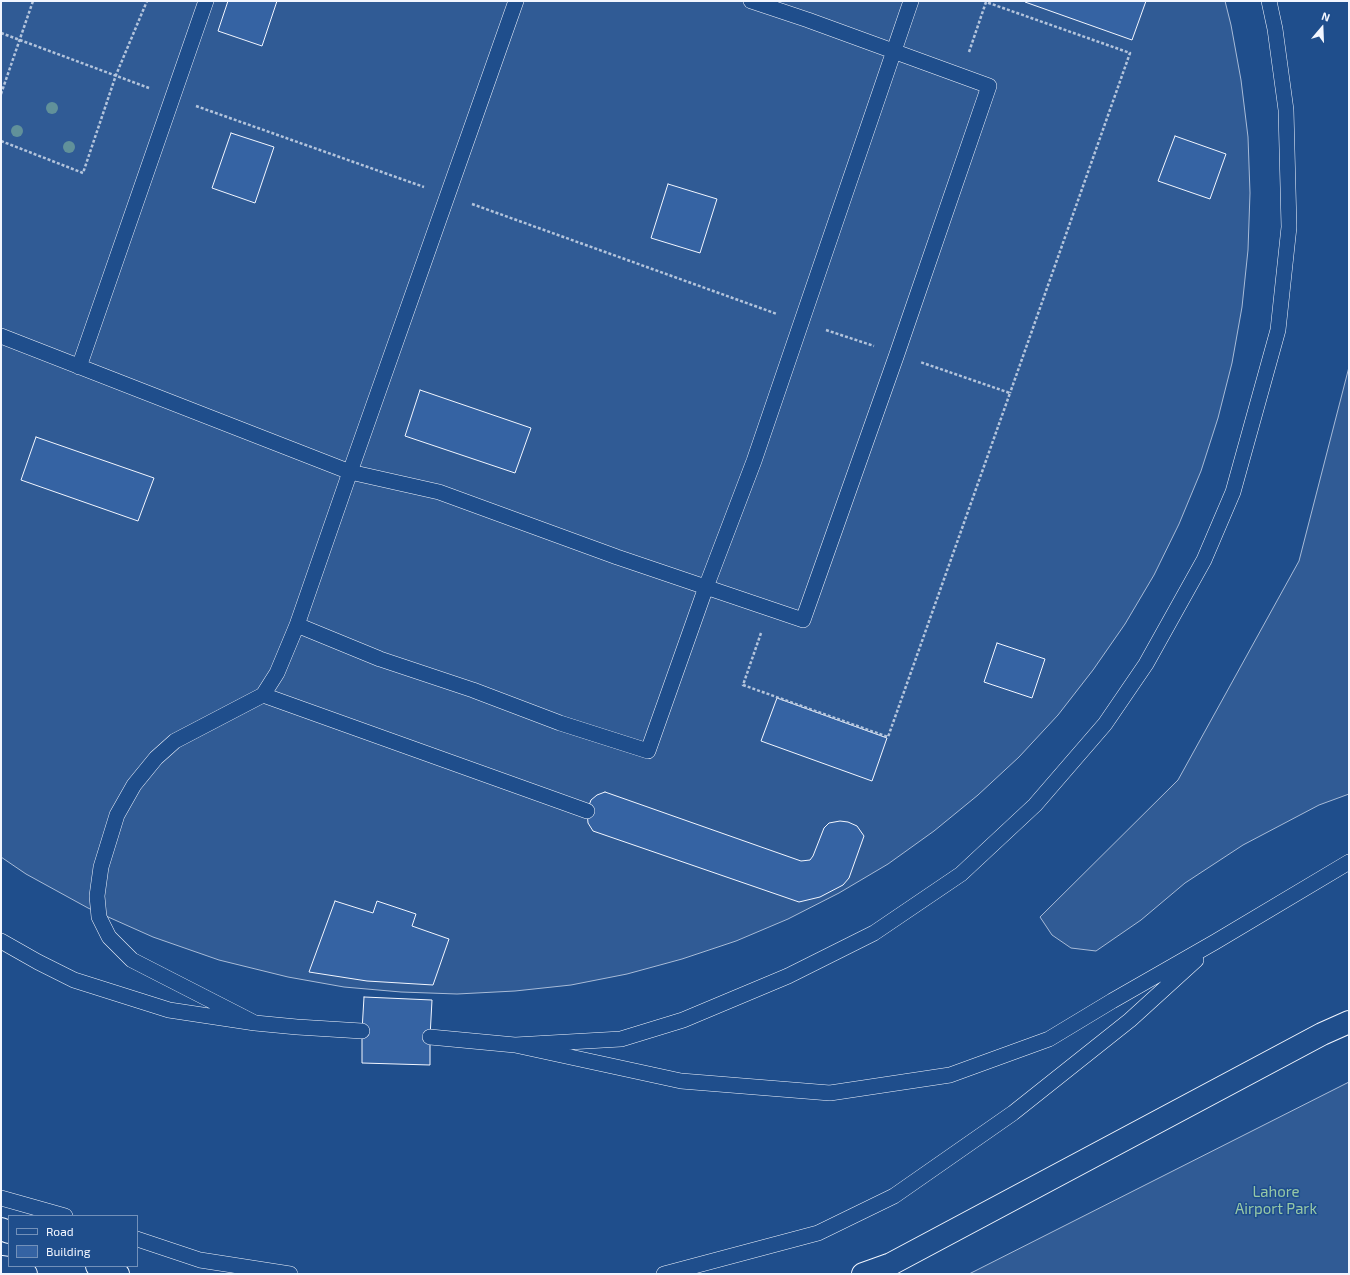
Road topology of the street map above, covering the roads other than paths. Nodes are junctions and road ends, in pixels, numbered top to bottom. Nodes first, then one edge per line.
1 (206, 1) edge
2 (516, 1) edge
3 (751, 1) edge
4 (911, 1) edge
5 (1268, 1) edge
6 (894, 52) junction
7 (1, 336) edge
8 (79, 367) junction
9 (350, 472) junction
10 (706, 587) junction
11 (297, 625) junction
12 (263, 696) junction
13 (587, 811) dead end
14 (1349, 862) edge
15 (1, 941) edge
16 (1216, 942) junction
17 (1349, 1022) edge
18 (255, 1023) junction
19 (362, 1031) dead end
20 (430, 1037) dead end
21 (515, 1045) junction
22 (1, 1198) edge
23 (61, 1215) edge
24 (138, 1239) edge
25 (1, 1267) edge
26 (100, 1267) edge
27 (26, 1274) edge
28 (118, 1274) edge
29 (290, 1274) edge
30 (664, 1274) edge
31 (863, 1274) edge

1 - 8 lane
2 - 9 lane
3 - 6 lane
4 - 6 lane
5 - 21 lane
6 - 10 lane
6 - 10 lane
7 - 8 lane
8 - 9 lane
9 - 10 lane
9 - 11 lane
10 - 11 lane
11 - 12 lane
12 - 13 lane
12 - 18 lane
14 - 16 lane
15 - 18 lane
16 - 21 lane
16 - 30 lane
17 - 31 street
18 - 19 lane
20 - 21 lane
22 - 23 lane
24 - 29 lane
25 - 27 street
26 - 28 street

